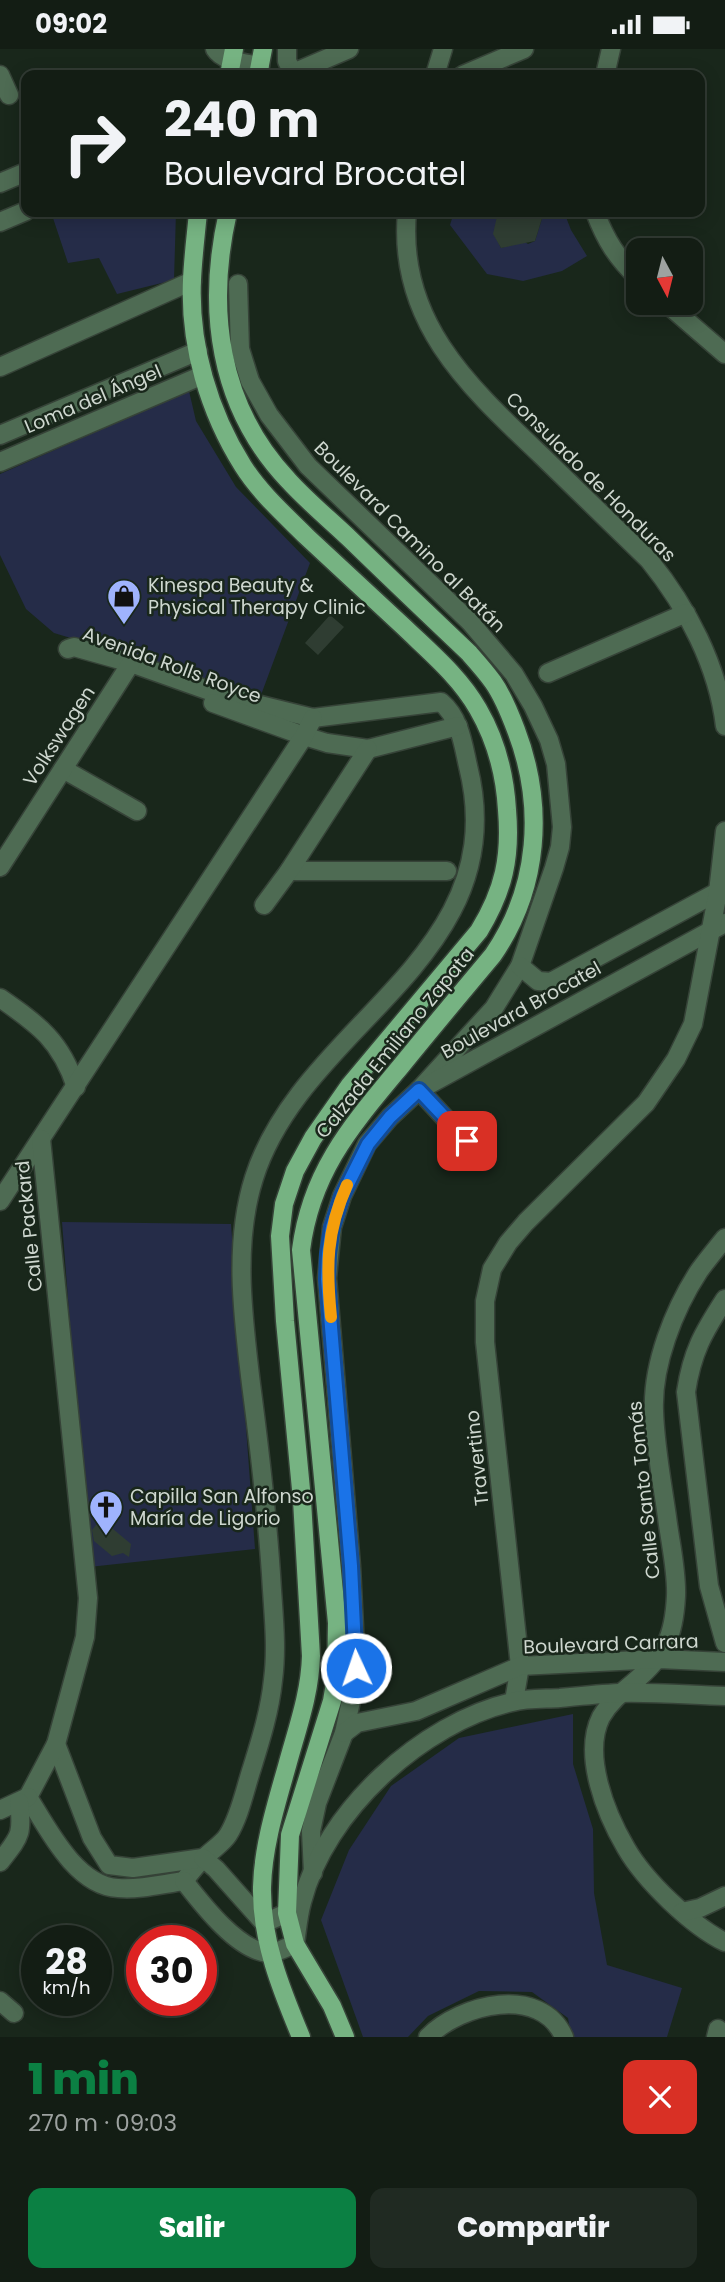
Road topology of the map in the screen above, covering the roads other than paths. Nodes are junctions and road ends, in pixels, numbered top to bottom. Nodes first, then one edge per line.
1 (215, 49) edge
2 (287, 49) edge
3 (349, 49) edge
4 (443, 49) edge
5 (524, 49) edge
6 (611, 49) edge
7 (232, 61) edge
8 (260, 63) edge
9 (291, 70) edge
10 (302, 70) edge
11 (437, 70) edge
12 (475, 70) edge
13 (606, 70) edge
14 (0, 75) edge
15 (9, 95) dead end
16 (21, 174) edge
17 (0, 183) edge
18 (21, 213) edge
19 (198, 217) edge
20 (227, 217) edge
21 (407, 217) edge
22 (597, 217) edge
23 (0, 222) edge
24 (626, 266) edge
25 (192, 281) junction
26 (238, 283) dead end
27 (680, 315) edge
28 (198, 351) junction
29 (725, 354) edge
30 (162, 366) junction
31 (0, 367) edge
32 (203, 375) junction
33 (173, 388) junction
34 (0, 435) edge
35 (0, 462) edge
36 (686, 613) junction
37 (128, 667) junction
38 (548, 673) dead end
39 (313, 718) junction
40 (458, 726) junction
41 (725, 726) edge
42 (304, 736) junction
43 (368, 749) junction
44 (63, 769) junction
45 (137, 811) dead end
46 (725, 831) edge
47 (0, 867) edge
48 (289, 871) junction
49 (447, 871) dead end
50 (722, 890) edge
51 (264, 905) dead end
52 (717, 927) edge
53 (520, 966) junction
54 (0, 998) edge
55 (76, 1087) junction
56 (419, 1090) junction
57 (41, 1139) junction
58 (482, 1157) dead end
59 (0, 1201) edge
60 (725, 1238) edge
61 (725, 1299) edge
62 (725, 1643) edge
63 (659, 1659) junction
64 (725, 1662) edge
65 (520, 1667) junction
66 (353, 1692) junction
67 (621, 1693) junction
68 (725, 1696) edge
69 (514, 1701) junction
70 (381, 1719) junction
71 (344, 1733) junction
72 (56, 1744) junction
73 (24, 1800) junction
74 (0, 1810) edge
75 (203, 1858) junction
76 (0, 1862) edge
77 (109, 1865) junction
78 (313, 1873) junction
79 (184, 1881) junction
80 (100, 1884) junction
81 (233, 1889) junction
82 (725, 1896) edge
83 (302, 1902) junction
84 (209, 1910) junction
85 (682, 1912) junction
86 (287, 1913) junction
87 (264, 1923) junction
88 (725, 1942) edge
89 (295, 1944) junction
90 (271, 1953) junction
91 (0, 2001) edge
92 (14, 2013) dead end
93 (301, 2037) edge
94 (345, 2037) edge
95 (428, 2037) edge
96 (564, 2037) edge

1 - 7 street
2 - 9 street
3 - 10 street
4 - 11 street
5 - 12 street
6 - 13 street
7 - 8 street
14 - 15 street
16 - 17 street
18 - 23 street
19 - 25 main road, Calzada Emiliano Zapata
20 - 86 main road, Calzada Emiliano Zapata
21 - 36 street, Consulado de Honduras
22 - 24 street
25 - 28 main road, Calzada Emiliano Zapata
25 - 31 street
26 - 53 street, Boulevard Camino al Batán
27 - 29 street
28 - 30 street, Loma del Ángel
28 - 32 main road, Calzada Emiliano Zapata
30 - 33 street
30 - 34 street, Loma del Ángel
32 - 33 street, Loma del Ángel
32 - 87 main road, Calzada Emiliano Zapata
33 - 35 street, Loma del Ángel
36 - 38 street
36 - 41 street, Consulado de Honduras
37 - 39 street, Avenida Rolls Royce
37 - 42 street, Avenida Rolls Royce
37 - 44 street, Volkswagen
39 - 40 street, Avenida Rolls Royce
39 - 42 street, Calle Packard
40 - 43 street
40 - 75 street
42 - 43 street, Avenida Rolls Royce
42 - 55 street, Calle Packard
43 - 48 street
44 - 45 street
44 - 47 street, Volkswagen
46 - 50 street
48 - 49 street
48 - 51 street
50 - 52 street
50 - 53 street, Boulevard Brocatel
52 - 56 street, Boulevard Brocatel
52 - 65 street, Travertino
53 - 56 street, Boulevard Camino al Batán
54 - 55 street
55 - 57 street, Calle Packard
56 - 58 street
56 - 66 street, Boulevard Camino al Batán
57 - 59 street
57 - 72 street, Calle Packard
60 - 63 street, Calle Santo Tomás
61 - 62 street
63 - 64 street, Boulevard Carrara
63 - 65 street, Boulevard Carrara
63 - 67 street, Calle Santo Tomás
65 - 69 street, Travertino
65 - 70 street, Boulevard Carrara
66 - 70 street
66 - 71 street, Boulevard Camino al Batán
67 - 68 street
67 - 69 street
67 - 85 street, Calle Santo Tomás
69 - 78 street
70 - 71 street, Boulevard Carrara
71 - 78 street, Boulevard Camino al Batán
72 - 73 street, Calle Packard
72 - 77 street
73 - 74 street
73 - 76 street
73 - 80 street
75 - 77 street
75 - 79 street
75 - 81 street
77 - 80 street
78 - 83 street
79 - 80 street
79 - 84 street
81 - 84 street
81 - 87 street
82 - 85 street
83 - 86 street
83 - 89 street
84 - 90 street
85 - 88 street, Calle Santo Tomás
86 - 87 street
86 - 89 main road, Calzada Emiliano Zapata
87 - 90 main road, Calzada Emiliano Zapata
89 - 90 street
89 - 94 main road, Calzada Emiliano Zapata
90 - 93 main road, Calzada Emiliano Zapata
91 - 92 street
95 - 96 street

